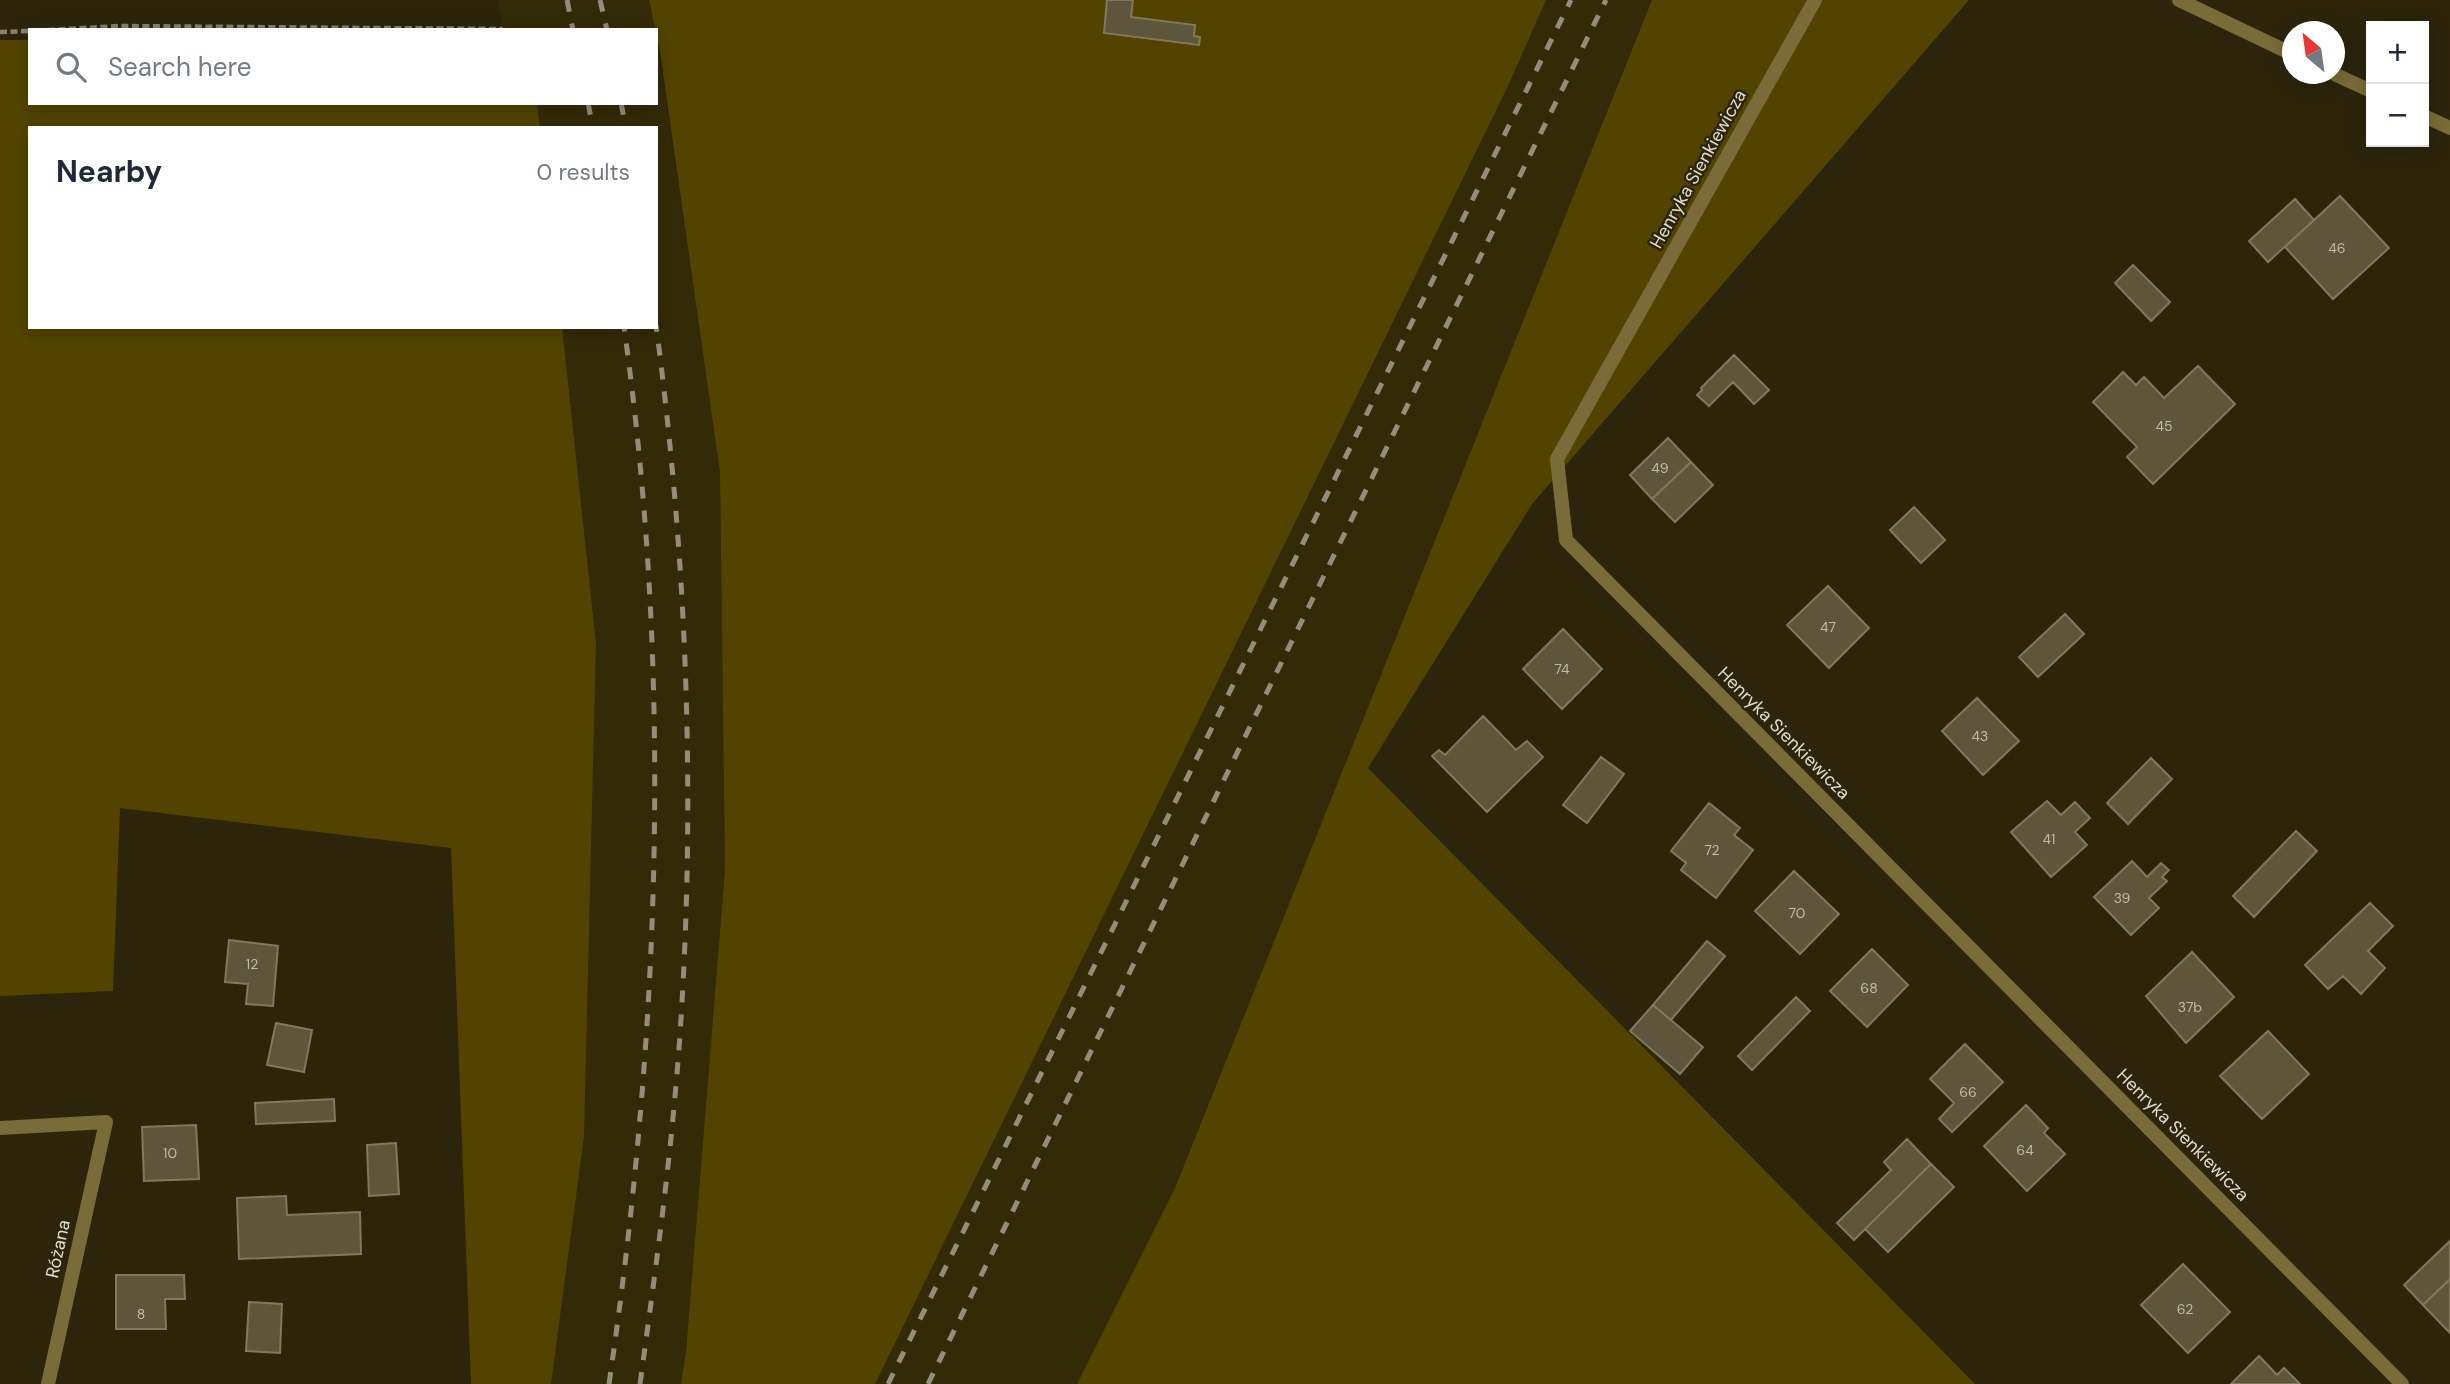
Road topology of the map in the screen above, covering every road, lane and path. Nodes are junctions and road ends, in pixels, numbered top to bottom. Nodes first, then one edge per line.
1 (1815, 0) edge
2 (2179, 0) edge
3 (84, 28) edge
4 (375, 28) edge
5 (28, 31) edge
6 (0, 33) edge
7 (2282, 49) edge
8 (2345, 79) edge
9 (2366, 89) edge
10 (2429, 118) edge
11 (2450, 128) edge
12 (0, 1128) edge
13 (48, 1384) edge
14 (2402, 1384) edge

1 - 14 street, Henryka Sienkiewicza
2 - 7 street
3 - 4 path
5 - 6 path
8 - 9 street
10 - 11 street
12 - 13 street, Różana

